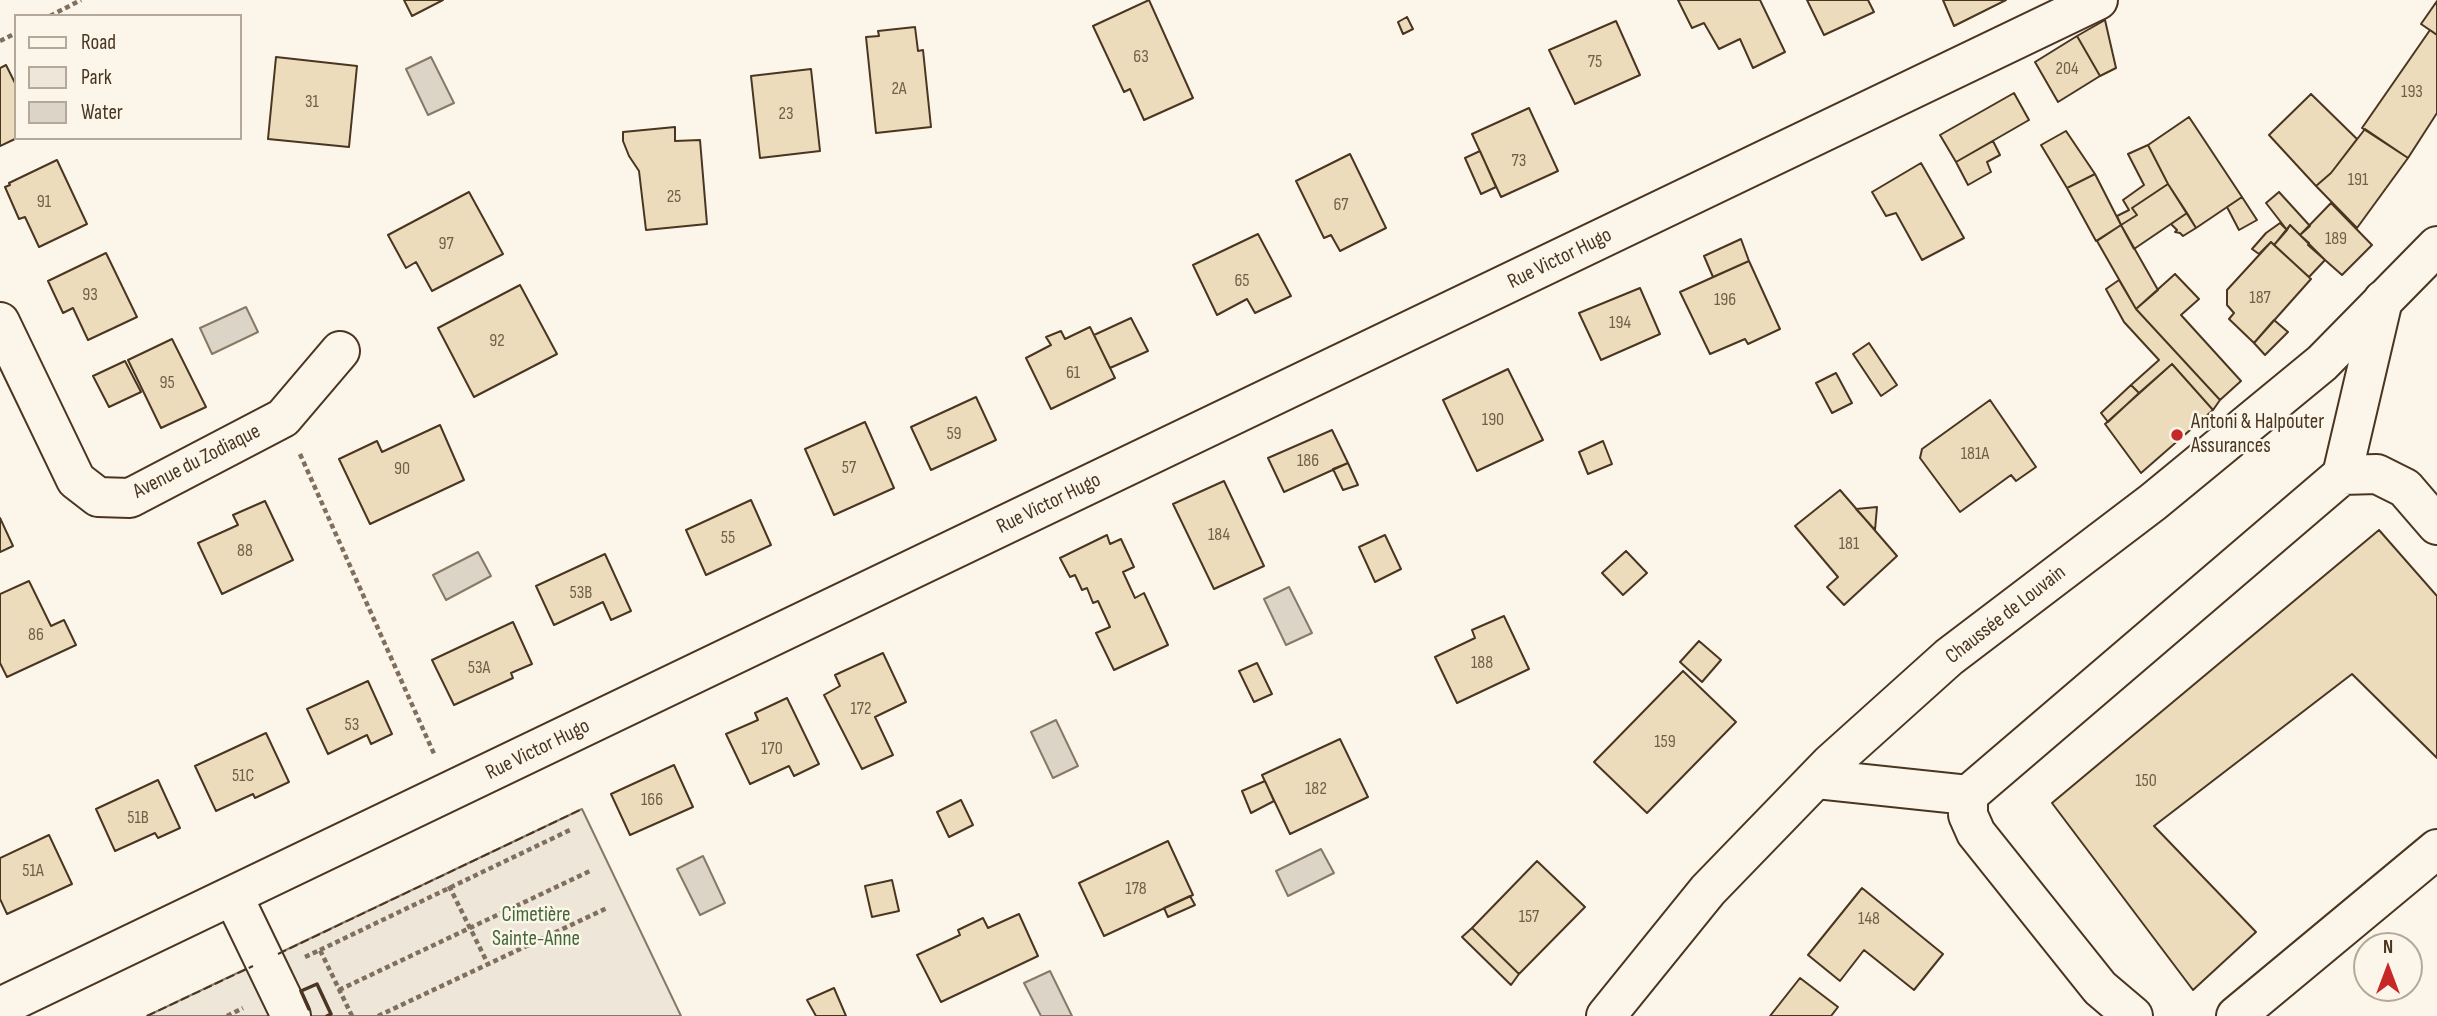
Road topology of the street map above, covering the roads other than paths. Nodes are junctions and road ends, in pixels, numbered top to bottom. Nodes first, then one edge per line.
1 (2098, 0) edge
2 (2437, 246) edge
3 (2383, 300) junction
4 (0, 322) edge
5 (340, 351) dead end
6 (2342, 475) junction
7 (2437, 525) edge
8 (1817, 779) junction
9 (1968, 795) junction
10 (2437, 849) edge
11 (233, 896) junction
12 (0, 1007) edge
13 (291, 1016) edge
14 (1606, 1016) edge
15 (2133, 1016) edge
16 (2235, 1016) edge

1 - 11 street, Rue Victor Hugo
2 - 3 street, Chaussée de Louvain
3 - 6 street
3 - 8 street, Chaussée de Louvain
4 - 5 street, Avenue du Zodiaque
6 - 7 street
6 - 9 street
8 - 9 street
8 - 14 street, Chaussée de Louvain
9 - 15 street
10 - 16 street
11 - 12 street, Rue Victor Hugo
11 - 13 street

